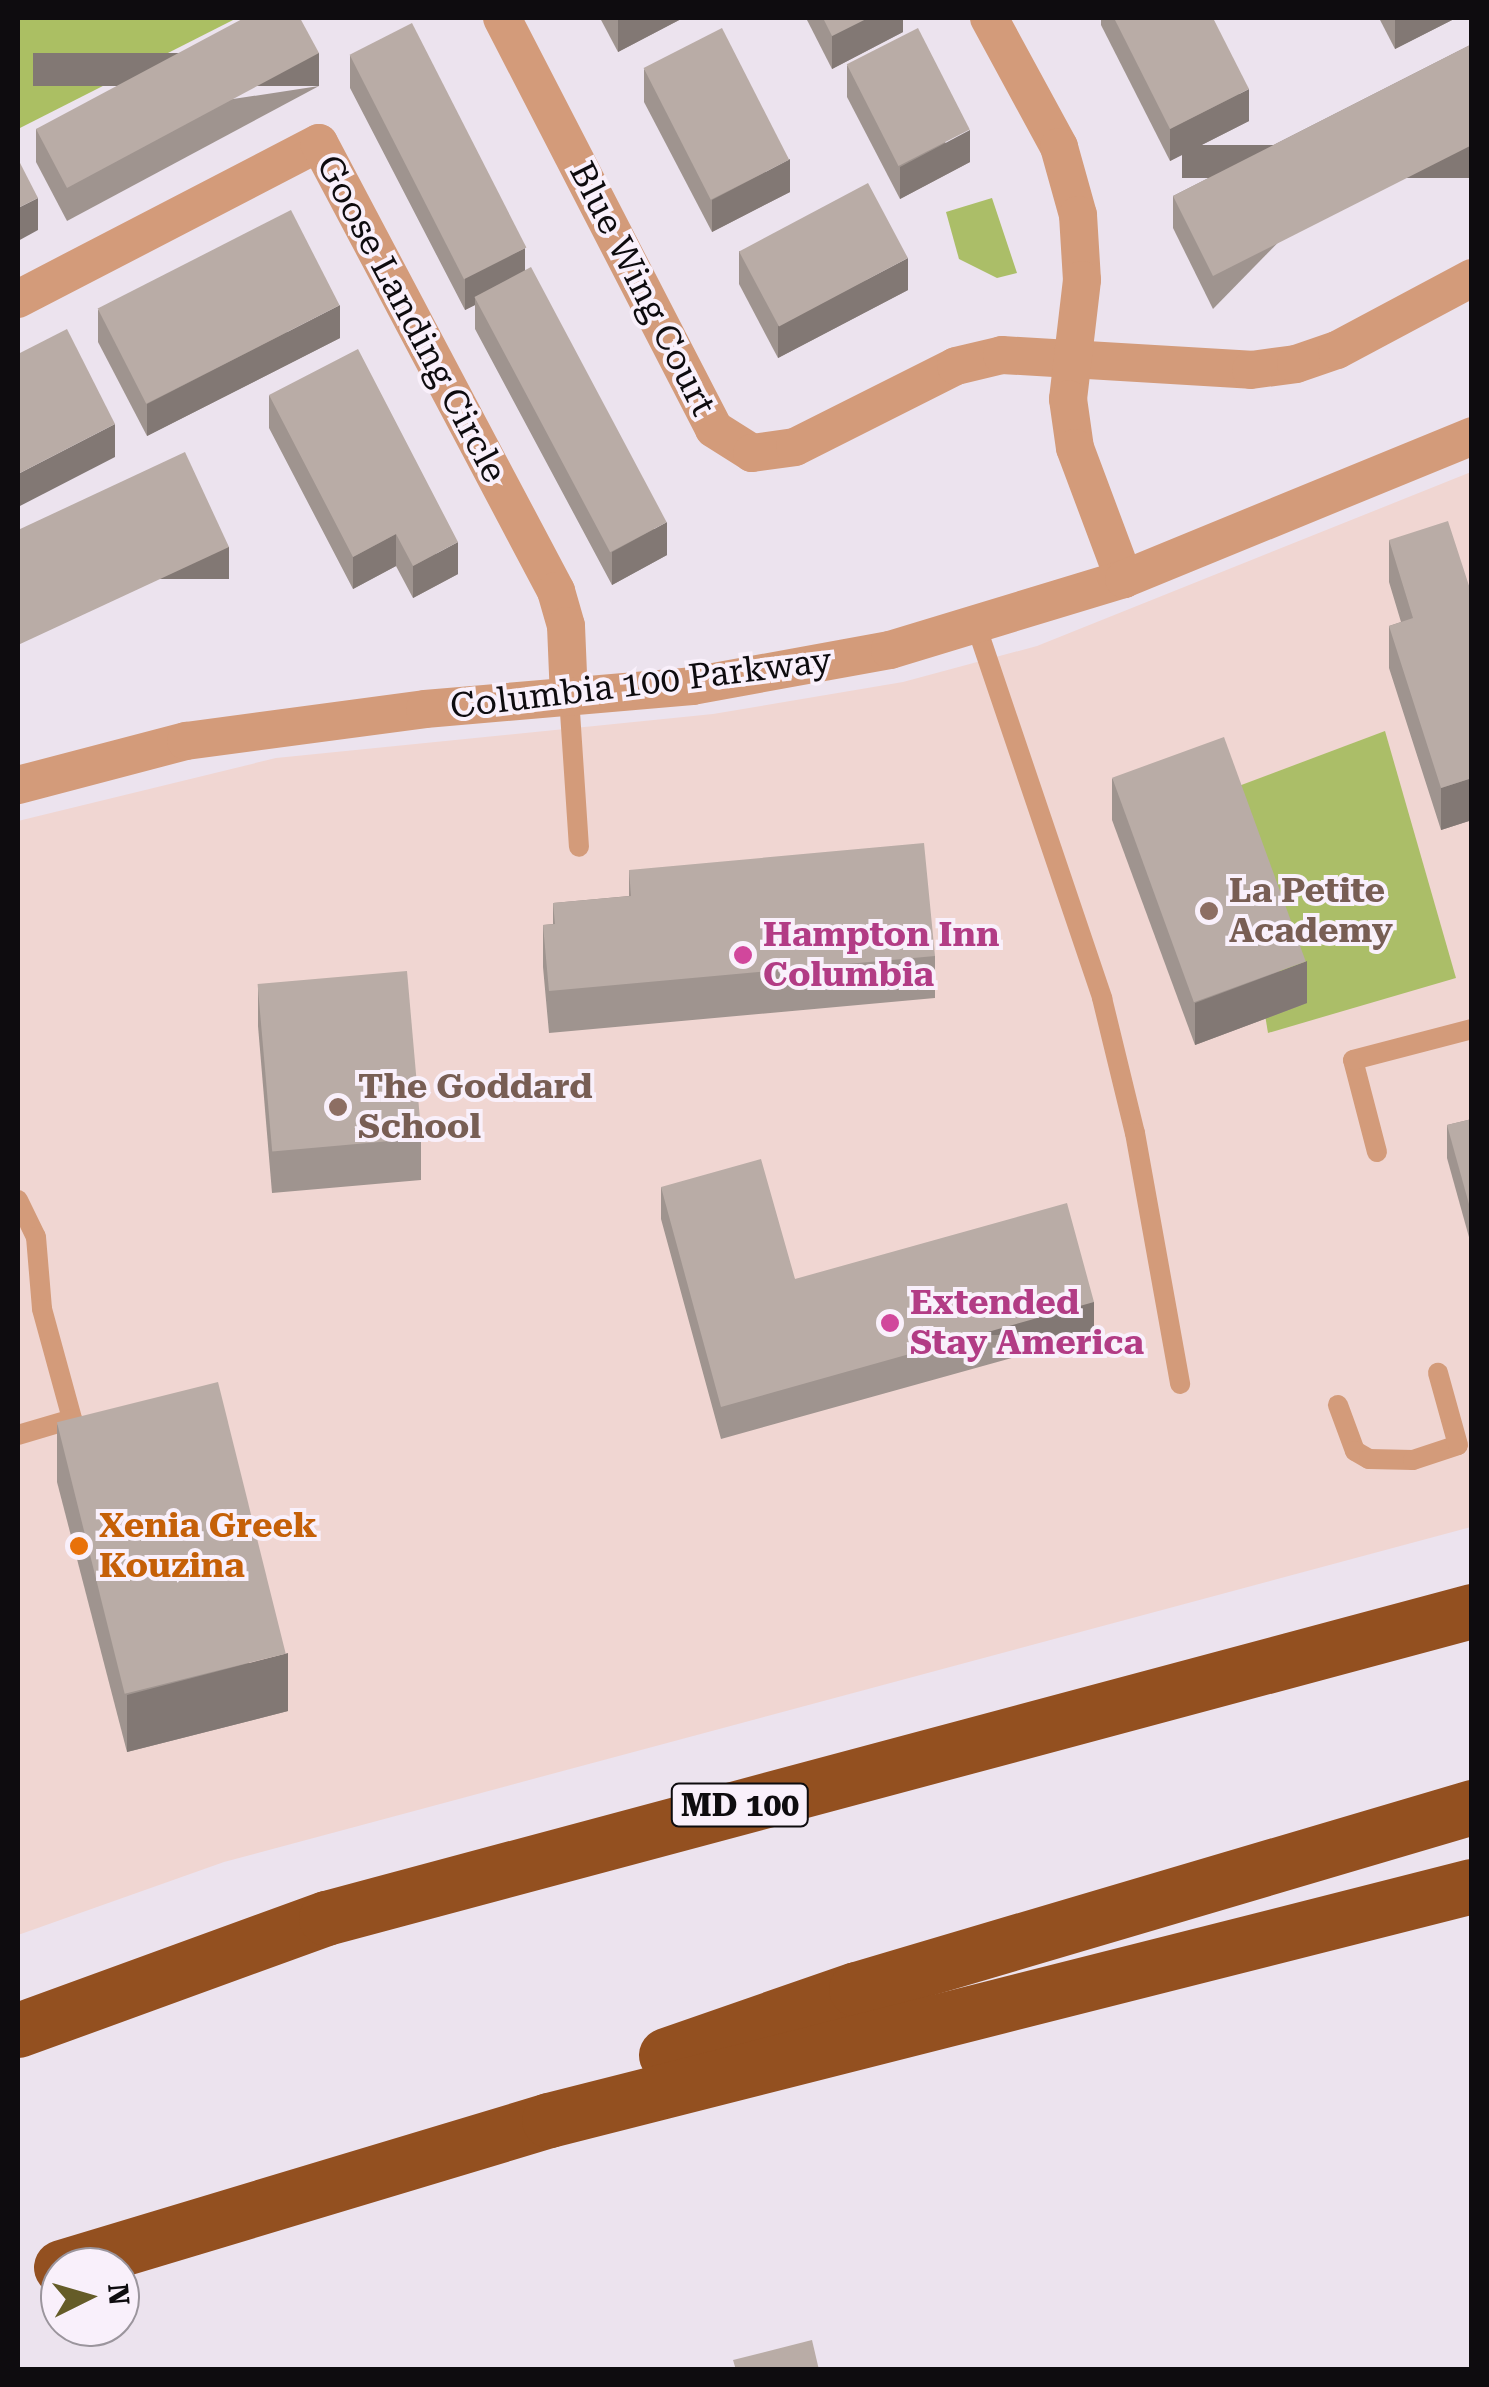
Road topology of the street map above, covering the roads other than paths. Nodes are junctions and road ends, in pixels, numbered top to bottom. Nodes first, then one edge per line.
1 (502, 18) edge
2 (989, 18) edge
3 (1472, 278) edge
4 (18, 299) edge
5 (1073, 358) junction
6 (1472, 436) edge
7 (1124, 580) junction
8 (977, 628) junction
9 (569, 697) junction
10 (18, 785) edge
11 (578, 847) dead end
12 (1472, 1029) edge
13 (1378, 1152) dead end
14 (18, 1200) edge
15 (1438, 1374) dead end
16 (1180, 1384) dead end
17 (1338, 1405) dead end
18 (18, 1434) edge
19 (1465, 1443) edge
20 (1472, 1611) edge
21 (1472, 1807) edge
22 (1472, 1886) edge
23 (18, 2030) edge
24 (232, 2214) junction
25 (126, 2247) edge

1 - 5 street, Blue Wing Court
2 - 5 street
3 - 5 street, Blue Wing Court
4 - 9 street, Goose Landing Circle
5 - 7 street
6 - 7 street, Columbia 100 Parkway
7 - 8 street, Columbia 100 Parkway
8 - 9 street, Columbia 100 Parkway
8 - 16 lane
9 - 10 street, Columbia 100 Parkway
9 - 11 lane
12 - 13 lane
14 - 18 lane
15 - 19 lane
17 - 19 lane
20 - 23 highway, MD 100
21 - 24 highway
22 - 24 highway
24 - 25 highway

